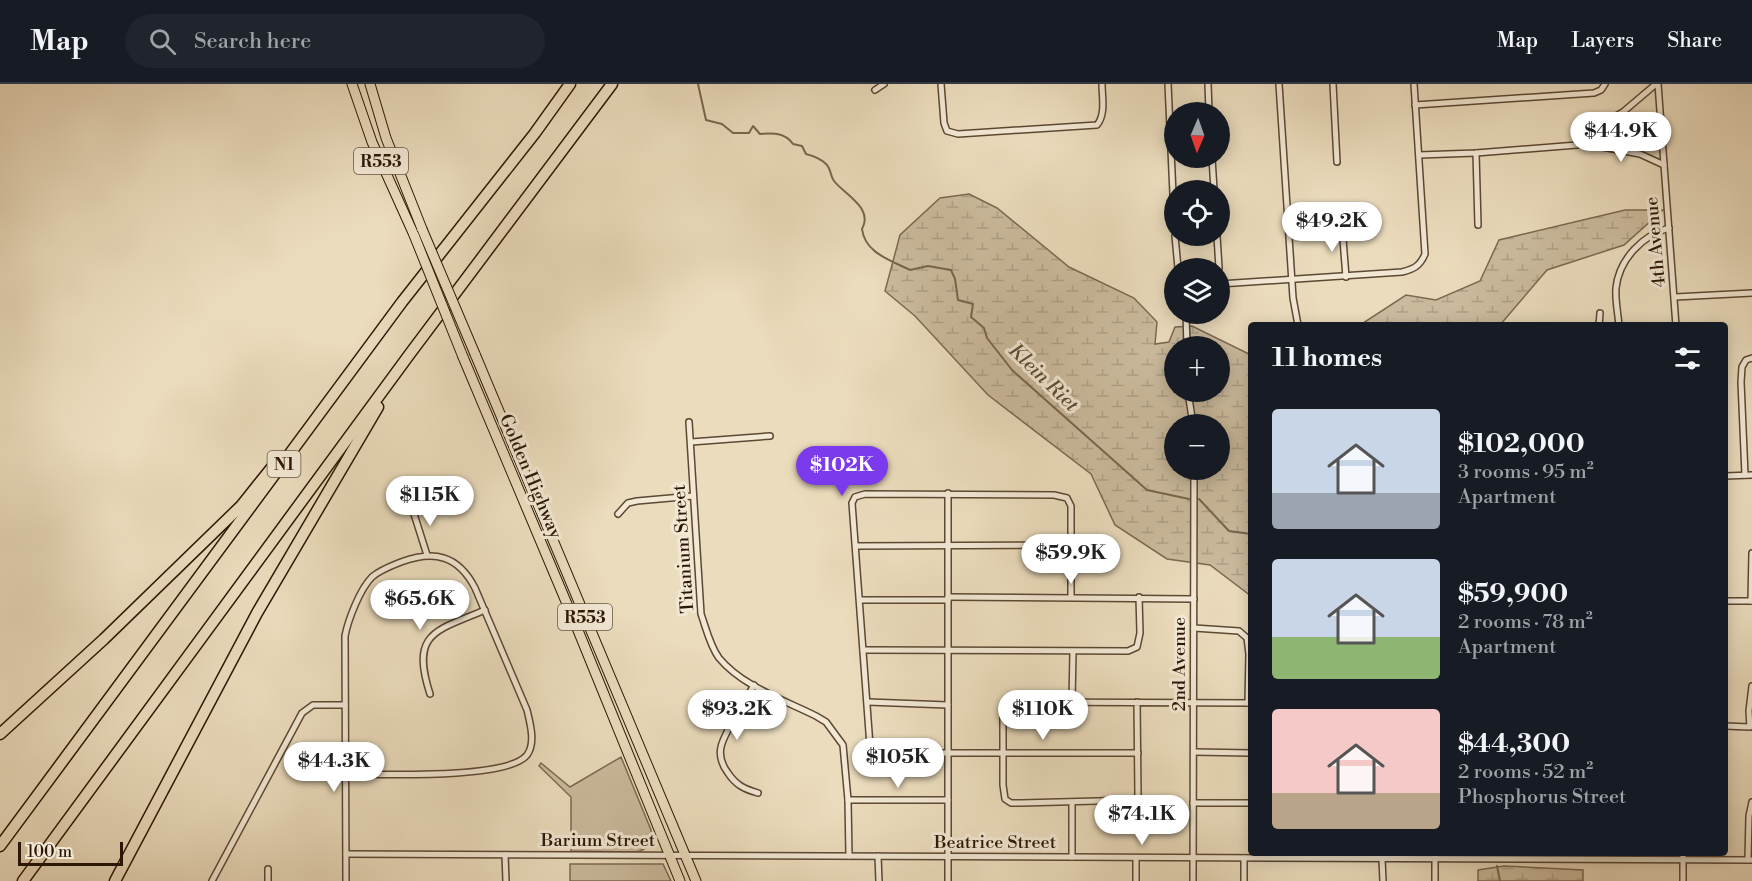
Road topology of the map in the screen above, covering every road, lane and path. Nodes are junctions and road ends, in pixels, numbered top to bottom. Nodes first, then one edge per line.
1 (352, 84) edge
2 (370, 84) edge
3 (570, 84) edge
4 (612, 84) edge
5 (884, 84) edge
6 (941, 84) edge
7 (1102, 84) edge
8 (1168, 84) edge
9 (1208, 84) edge
10 (1279, 84) edge
11 (1333, 84) edge
12 (1414, 84) edge
13 (1605, 84) edge
14 (1657, 84) edge
15 (875, 90) dead end
16 (1209, 102) edge
17 (1415, 105) junction
18 (1581, 143) junction
19 (1476, 153) junction
20 (1419, 155) junction
21 (1337, 162) dead end
22 (1664, 165) junction
23 (1172, 180) edge
24 (1478, 225) dead end
25 (1342, 227) dead end
26 (1669, 228) junction
27 (418, 232) junction
28 (1346, 277) junction
29 (1293, 279) junction
30 (1230, 283) edge
31 (1752, 293) edge
32 (1675, 297) junction
33 (1600, 313) dead end
34 (1297, 322) edge
35 (1599, 322) edge
36 (1619, 322) edge
37 (1676, 322) edge
38 (374, 342) junction
39 (409, 355) junction
40 (1752, 358) edge
41 (1752, 419) edge
42 (1743, 420) junction
43 (689, 422) dead end
44 (770, 436) dead end
45 (691, 442) junction
46 (1749, 475) edge
47 (1728, 476) edge
48 (1194, 480) edge
49 (948, 493) junction
50 (693, 496) junction
51 (423, 497) dead end
52 (618, 514) dead end
53 (948, 545) junction
54 (1071, 545) junction
55 (857, 546) junction
56 (1752, 553) edge
57 (427, 555) junction
58 (1071, 596) junction
59 (1139, 597) junction
60 (948, 598) junction
61 (1194, 599) junction
62 (860, 600) junction
63 (1728, 601) edge
64 (1752, 601) edge
65 (485, 610) junction
66 (1194, 628) junction
67 (1248, 638) edge
68 (863, 650) junction
69 (948, 652) junction
70 (1073, 652) junction
71 (754, 685) junction
72 (1752, 686) edge
73 (430, 694) dead end
74 (1072, 701) junction
75 (868, 702) junction
76 (1137, 702) junction
77 (1194, 703) junction
78 (1248, 703) edge
79 (345, 705) junction
80 (948, 705) junction
81 (1728, 726) edge
82 (1751, 727) edge
83 (0, 734) edge
84 (948, 751) junction
85 (1003, 752) junction
86 (1194, 752) junction
87 (1138, 753) junction
88 (1248, 753) edge
89 (345, 774) junction
90 (758, 793) dead end
91 (848, 800) junction
92 (948, 800) junction
93 (1752, 802) edge
94 (1072, 803) junction
95 (1193, 803) junction
96 (1248, 803) edge
97 (0, 846) edge
98 (346, 855) junction
99 (505, 855) junction
100 (668, 855) junction
101 (849, 856) junction
102 (878, 856) junction
103 (1315, 856) edge
104 (1435, 856) edge
105 (1581, 856) edge
106 (687, 857) junction
107 (948, 857) junction
108 (1072, 857) junction
109 (1644, 857) edge
110 (1683, 857) edge
111 (1136, 858) junction
112 (1193, 858) junction
113 (1244, 858) junction
114 (1382, 859) junction
115 (1750, 860) edge
116 (268, 868) dead end
117 (23, 881) edge
118 (116, 881) edge
119 (212, 881) edge
120 (268, 881) edge
121 (346, 881) edge
122 (506, 881) edge
123 (680, 881) edge
124 (696, 881) edge
125 (879, 881) edge
126 (948, 881) edge
127 (1136, 881) edge
128 (1193, 881) edge
129 (1244, 881) edge
130 (1383, 881) edge
131 (1435, 881) edge
132 (1683, 881) edge

1 - 27 main road, Golden Highway / R553
2 - 27 main road, Golden Highway / R553
3 - 38 highway, N1
4 - 39 highway, N1
5 - 15 street
6 - 7 street
8 - 23 street
9 - 16 street
10 - 29 street
11 - 21 street
12 - 17 street
13 - 17 street
14 - 18 street
14 - 22 street, 4th Avenue
17 - 20 street
18 - 19 street
18 - 22 street
19 - 20 street
19 - 24 street
20 - 28 street
22 - 26 street, 4th Avenue
25 - 28 street
26 - 32 street, 4th Avenue
26 - 36 street
27 - 100 main road, Golden Highway / R553, bridge
27 - 106 main road, Golden Highway / R553, bridge
28 - 29 street
29 - 30 street
29 - 34 street
31 - 32 street
32 - 37 street, 4th Avenue
33 - 35 street
38 - 83 highway
38 - 97 highway, N1
39 - 117 highway, N1
39 - 118 highway
40 - 42 street
41 - 42 street
42 - 46 street
43 - 45 street, Titanium Street
44 - 45 street
45 - 50 street, Titanium Street
46 - 47 street
48 - 61 street, 2nd Avenue
49 - 53 street
49 - 54 street
49 - 55 street
50 - 52 street
50 - 71 street, Titanium Street
51 - 57 street
53 - 54 street
53 - 55 street
53 - 60 street
54 - 58 street
55 - 62 street
56 - 64 street
57 - 65 street
57 - 79 street
58 - 59 street
58 - 60 street
59 - 61 street
59 - 70 street
60 - 62 street
60 - 69 street
61 - 66 street, 2nd Avenue
62 - 68 street
63 - 64 street
65 - 73 street
65 - 89 street
66 - 67 street
66 - 77 street, 2nd Avenue
68 - 69 street
68 - 75 street
69 - 70 street
69 - 80 street
70 - 74 street
71 - 90 street
71 - 91 street, Titanium Street
72 - 82 street
74 - 76 street
74 - 85 street
75 - 80 street
75 - 84 street
76 - 77 street
76 - 87 street
77 - 78 street
77 - 86 street, 2nd Avenue
79 - 89 street
79 - 119 street
80 - 84 street
81 - 82 street
84 - 85 street
84 - 92 street
85 - 87 street
85 - 94 street
86 - 88 street
86 - 95 street, 2nd Avenue
87 - 94 street
89 - 98 street
91 - 92 street
91 - 101 street, Titanium Street
92 - 107 street
93 - 115 street
94 - 108 street
95 - 96 street
95 - 112 street, 2nd Avenue
98 - 99 street, Barium Street
98 - 121 street
99 - 100 street, Barium Street
99 - 122 street
100 - 106 street, Barium Street
100 - 123 main road, Golden Highway / R553
101 - 102 street, Beatrice Street
101 - 106 street, Barium Street
102 - 107 street, Beatrice Street
102 - 125 street
103 - 113 street, Beatrice Street
103 - 114 street, Beatrice Street
104 - 105 street, Beatrice Street
104 - 114 street, Beatrice Street
104 - 131 street
105 - 109 street, Beatrice Street
106 - 124 main road, Golden Highway / R553
107 - 108 street, Beatrice Street
107 - 126 street
108 - 111 street, Beatrice Street
109 - 110 street, Beatrice Street
110 - 115 street, Beatrice Street
110 - 132 street
111 - 112 street, Beatrice Street
111 - 127 street
112 - 113 street, Beatrice Street
112 - 128 street, 2nd Avenue
113 - 129 street
114 - 130 street
116 - 120 street

